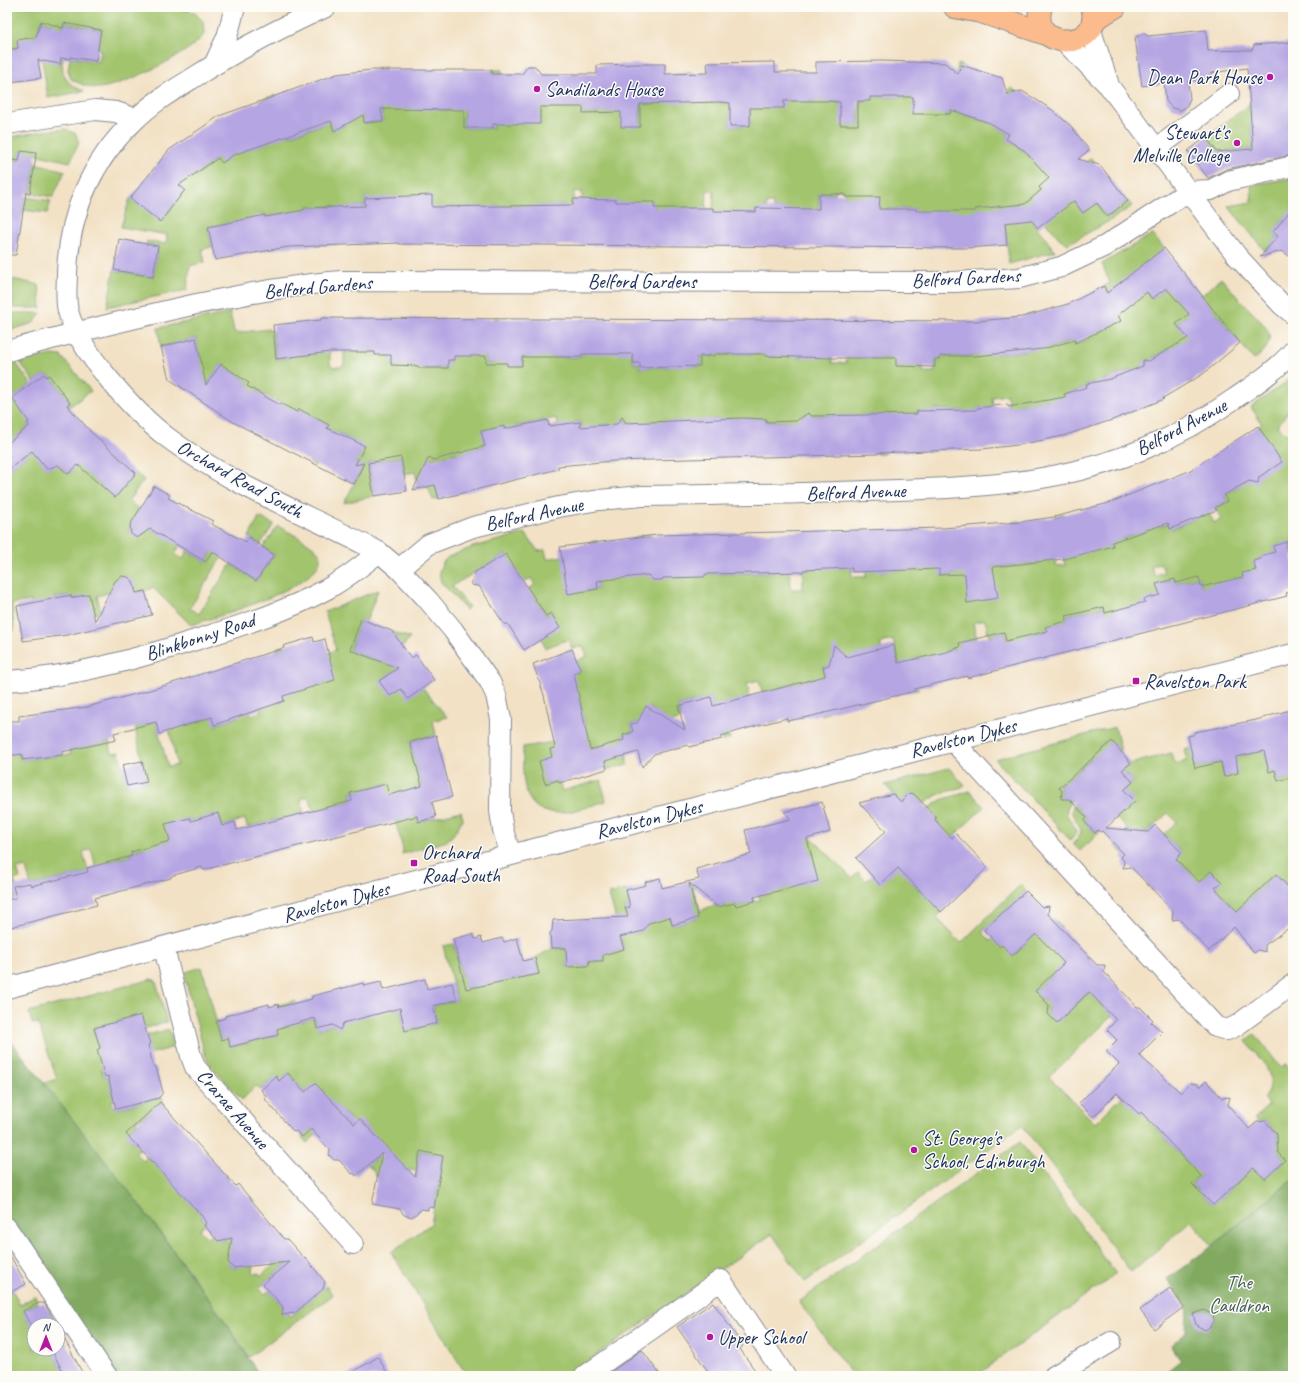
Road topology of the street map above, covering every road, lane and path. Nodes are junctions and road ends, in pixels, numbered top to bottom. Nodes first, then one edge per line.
1 (235, 7) edge
2 (326, 7) edge
3 (955, 7) edge
4 (1002, 7) edge
5 (1041, 7) edge
6 (1115, 7) edge
7 (981, 12) junction
8 (1092, 18) edge
9 (1057, 39) junction
10 (214, 65) junction
11 (1109, 86) junction
12 (1229, 94) dead end
13 (136, 119) junction
14 (7, 124) edge
15 (1156, 149) junction
16 (1293, 166) edge
17 (1189, 191) junction
18 (1293, 314) edge
19 (77, 332) junction
20 (7, 351) edge
21 (1293, 351) edge
22 (379, 552) junction
23 (399, 568) junction
24 (1293, 654) edge
25 (7, 681) edge
26 (953, 741) junction
27 (510, 855) junction
28 (164, 948) junction
29 (1293, 984) edge
30 (7, 988) edge
31 (7, 1228) edge
32 (353, 1244) dead end
33 (1111, 1342) dead end
34 (107, 1376) edge
35 (584, 1376) edge
36 (785, 1376) edge
37 (1054, 1376) edge

1 - 10 street
2 - 10 street, Orchard Road South
3 - 7 main road
4 - 7 main road
5 - 9 main road
6 - 8 main road
7 - 9 main road
8 - 9 main road
8 - 11 street
9 - 11 street
10 - 13 street, Orchard Road South
11 - 15 street
12 - 15 street
13 - 14 street
13 - 19 street, Orchard Road South
15 - 17 street
16 - 17 street
17 - 18 street
17 - 19 street, Belford Gardens
19 - 20 street, Belford Gardens
19 - 22 street, Orchard Road South
21 - 23 street, Belford Avenue
22 - 23 street, Orchard Road South
22 - 25 street, Blinkbonny Road
23 - 27 street, Orchard Road South
24 - 26 street, Ravelston Dykes
26 - 27 street, Ravelston Dykes
26 - 29 street
27 - 28 street, Ravelston Dykes
28 - 30 street, Ravelston Dykes
28 - 32 street, Crarae Avenue
31 - 34 street
33 - 37 street
35 - 36 street

